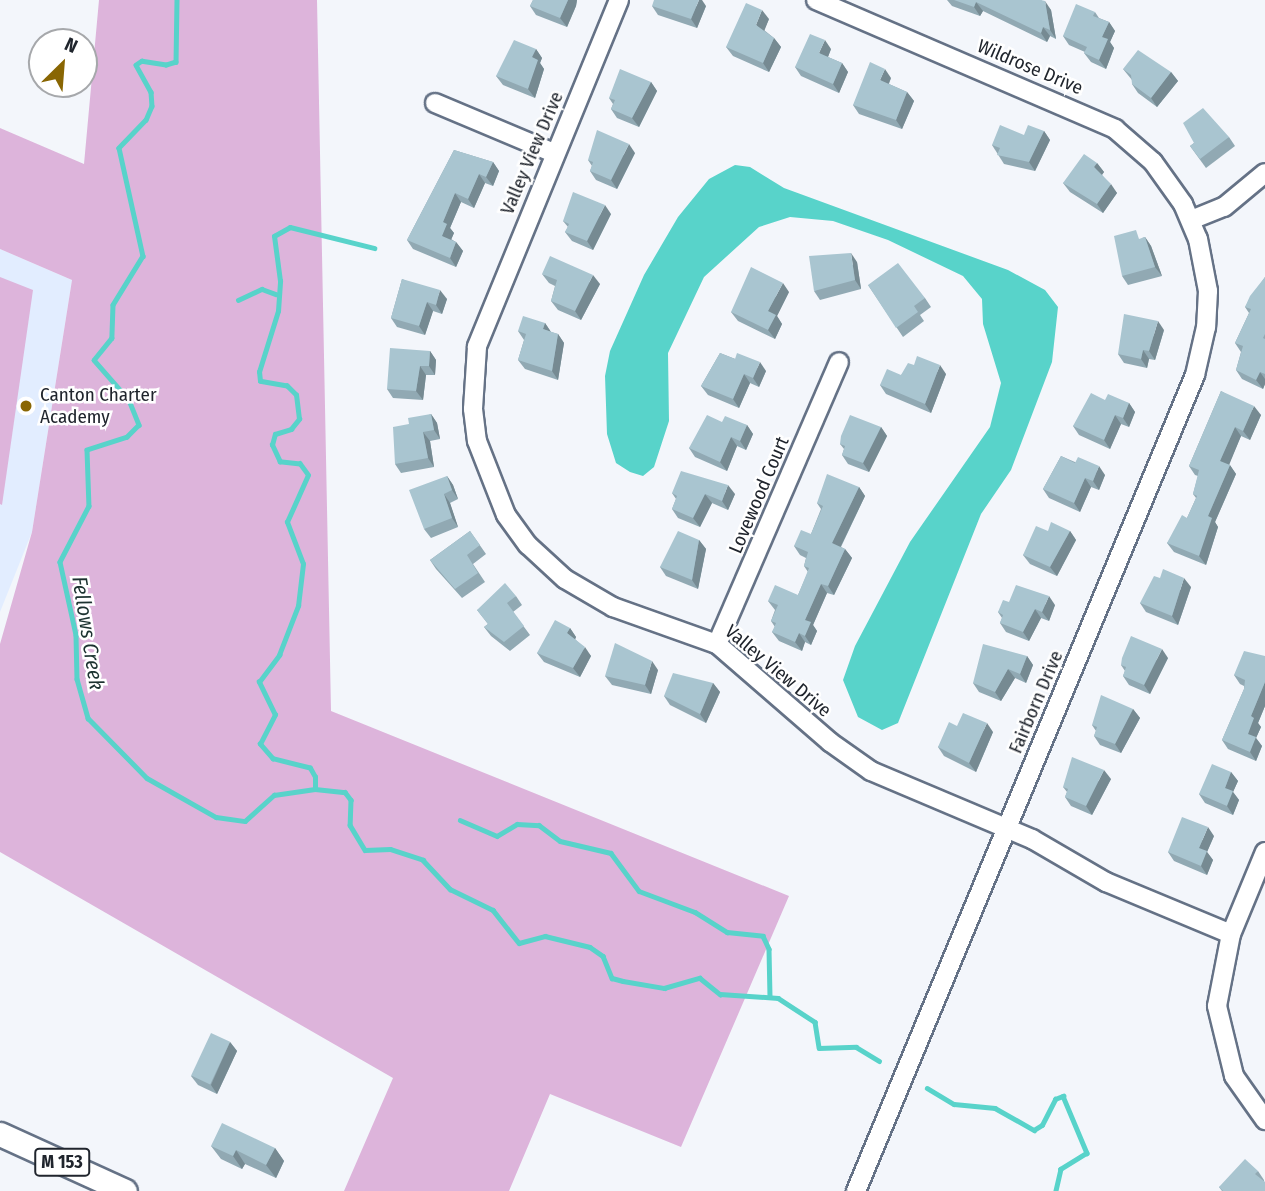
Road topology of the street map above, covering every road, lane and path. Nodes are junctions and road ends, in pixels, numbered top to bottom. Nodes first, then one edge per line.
1 (619, 0) edge
2 (816, 0) edge
3 (435, 103) dead end
4 (554, 153) junction
5 (1265, 173) edge
6 (1191, 220) junction
7 (839, 362) dead end
8 (717, 645) junction
9 (1006, 827) junction
10 (1265, 852) edge
11 (1231, 934) junction
12 (1265, 1120) edge
13 (0, 1134) edge
14 (99, 1186) edge
15 (125, 1191) edge
16 (856, 1191) edge

1 - 4 street, Valley View Drive
2 - 6 street, Wildrose Drive
3 - 4 street
4 - 8 street, Valley View Drive
5 - 6 street
6 - 9 street, Fairborn Drive
7 - 8 street, Lovewood Court
8 - 9 street, Valley View Drive
9 - 11 street, Valley View Drive
9 - 16 street, Fairborn Drive
10 - 11 street
11 - 12 street
13 - 14 main road, M 153
14 - 15 main road, M 153

